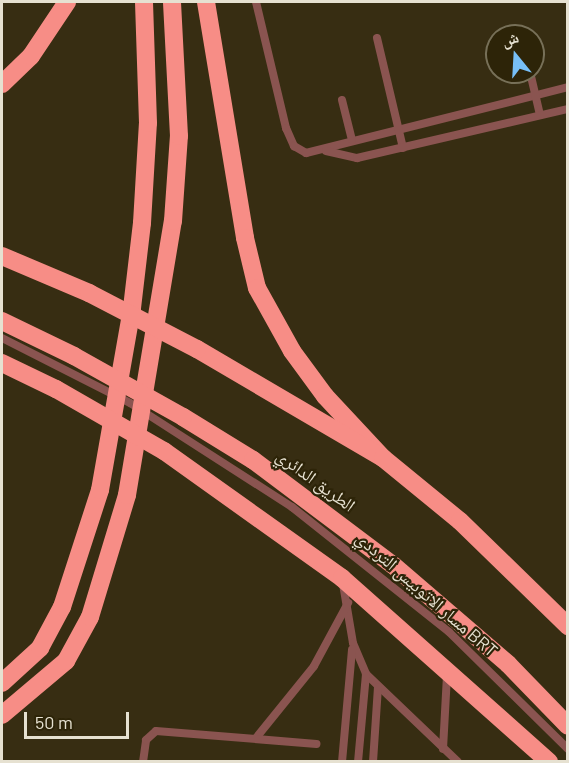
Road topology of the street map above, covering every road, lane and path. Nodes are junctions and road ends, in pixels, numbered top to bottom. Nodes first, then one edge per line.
1 (67, 2) edge
2 (144, 2) edge
3 (172, 2) edge
4 (206, 2) edge
5 (256, 2) edge
6 (377, 38) dead end
7 (2, 84) edge
8 (533, 84) edge
9 (567, 87) edge
10 (535, 95) junction
11 (342, 100) dead end
12 (567, 108) edge
13 (540, 115) junction
14 (399, 128) junction
15 (352, 140) junction
16 (403, 147) junction
17 (326, 151) junction
18 (2, 256) edge
19 (2, 321) edge
20 (2, 338) edge
21 (2, 363) edge
22 (2, 371) edge
23 (30, 377) junction
24 (383, 458) junction
25 (342, 578) junction
26 (348, 603) junction
27 (567, 626) edge
28 (353, 643) junction
29 (442, 664) junction
30 (366, 674) junction
31 (2, 683) edge
32 (378, 687) junction
33 (2, 714) edge
34 (567, 726) edge
35 (256, 738) junction
36 (316, 744) dead end
37 (567, 748) edge
38 (443, 749) junction
39 (143, 762) edge
40 (342, 762) edge
41 (358, 762) edge
42 (373, 762) edge
43 (458, 762) edge
44 (549, 762) edge

1 - 7 highway
2 - 31 highway
3 - 33 highway
4 - 24 highway
5 - 17 lane
6 - 14 lane
8 - 10 lane
9 - 10 lane
10 - 13 lane
10 - 14 lane
11 - 15 lane
12 - 13 lane
13 - 16 lane
14 - 15 lane
14 - 16 lane
15 - 17 lane
16 - 17 lane
18 - 24 highway, bridge
19 - 34 highway, الطريق الدائري, bridge
20 - 37 lane, مسار الاتوبيس الترددي BRT
21 - 23 highway
22 - 23 highway
23 - 25 highway, bridge
24 - 27 highway
25 - 26 lane
25 - 29 highway
26 - 28 lane
26 - 35 lane
28 - 30 lane
28 - 40 lane
29 - 38 lane
29 - 44 highway
30 - 32 lane
30 - 41 lane
32 - 38 lane
32 - 42 lane
35 - 36 lane
35 - 39 lane
38 - 43 lane

